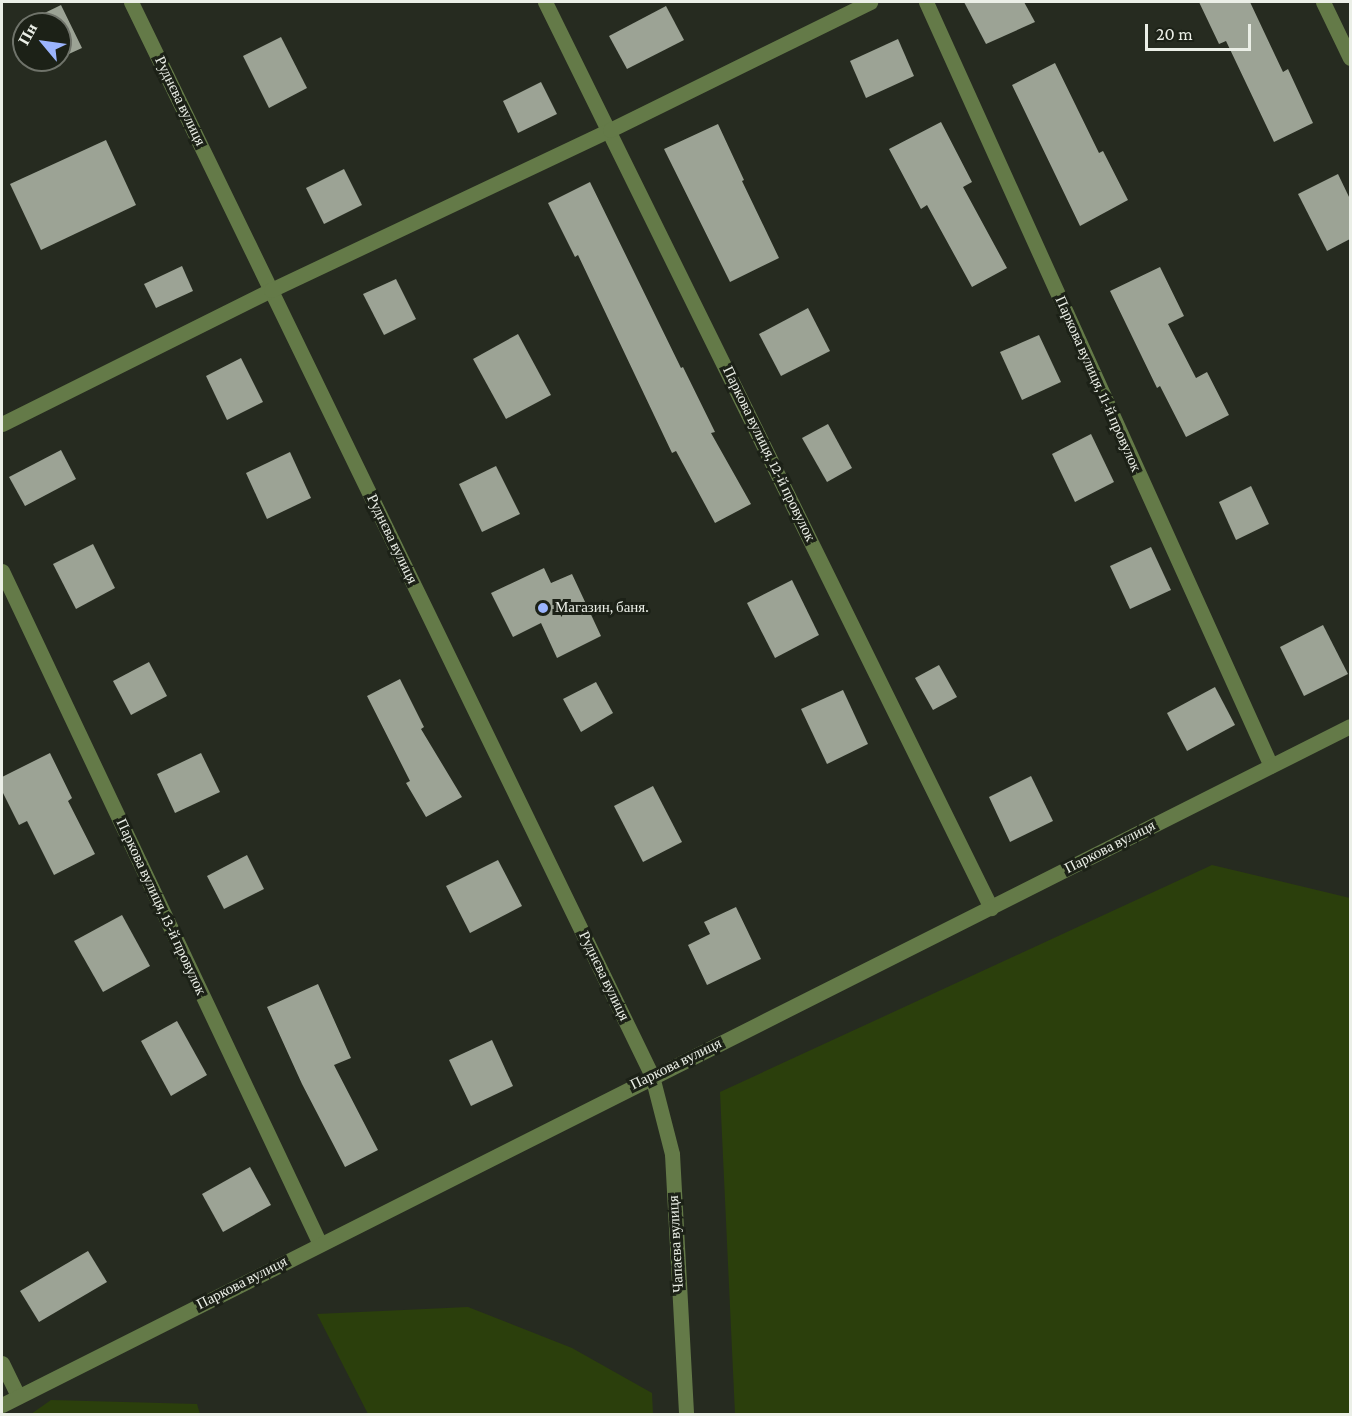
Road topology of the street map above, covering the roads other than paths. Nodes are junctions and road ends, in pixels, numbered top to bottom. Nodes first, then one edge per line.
1 (131, 2) edge
2 (545, 2) edge
3 (870, 2) edge
4 (926, 2) edge
5 (1323, 2) edge
6 (1350, 58) edge
7 (610, 130) junction
8 (271, 290) junction
9 (2, 424) edge
10 (2, 571) edge
11 (1350, 726) edge
12 (1271, 766) junction
13 (991, 908) junction
14 (652, 1076) junction
15 (320, 1244) junction
16 (2, 1363) edge
17 (18, 1396) junction
18 (2, 1405) edge
19 (686, 1414) edge

1 - 8 street, Руднєва вулиця
2 - 7 street, Паркова вулиця, 12-й провулок
3 - 7 street
4 - 12 street, Паркова вулиця, 11-й провулок
5 - 6 street
7 - 8 street
7 - 13 street, Паркова вулиця, 12-й провулок
8 - 9 street
8 - 14 street, Руднєва вулиця
10 - 15 street, Паркова вулиця, 13-й провулок
11 - 12 street, Паркова вулиця
12 - 13 street, Паркова вулиця
13 - 14 street, Паркова вулиця
14 - 15 street, Паркова вулиця
14 - 19 street, Чапаєва вулиця
15 - 17 street, Паркова вулиця
16 - 17 street
17 - 18 street, Паркова вулиця

